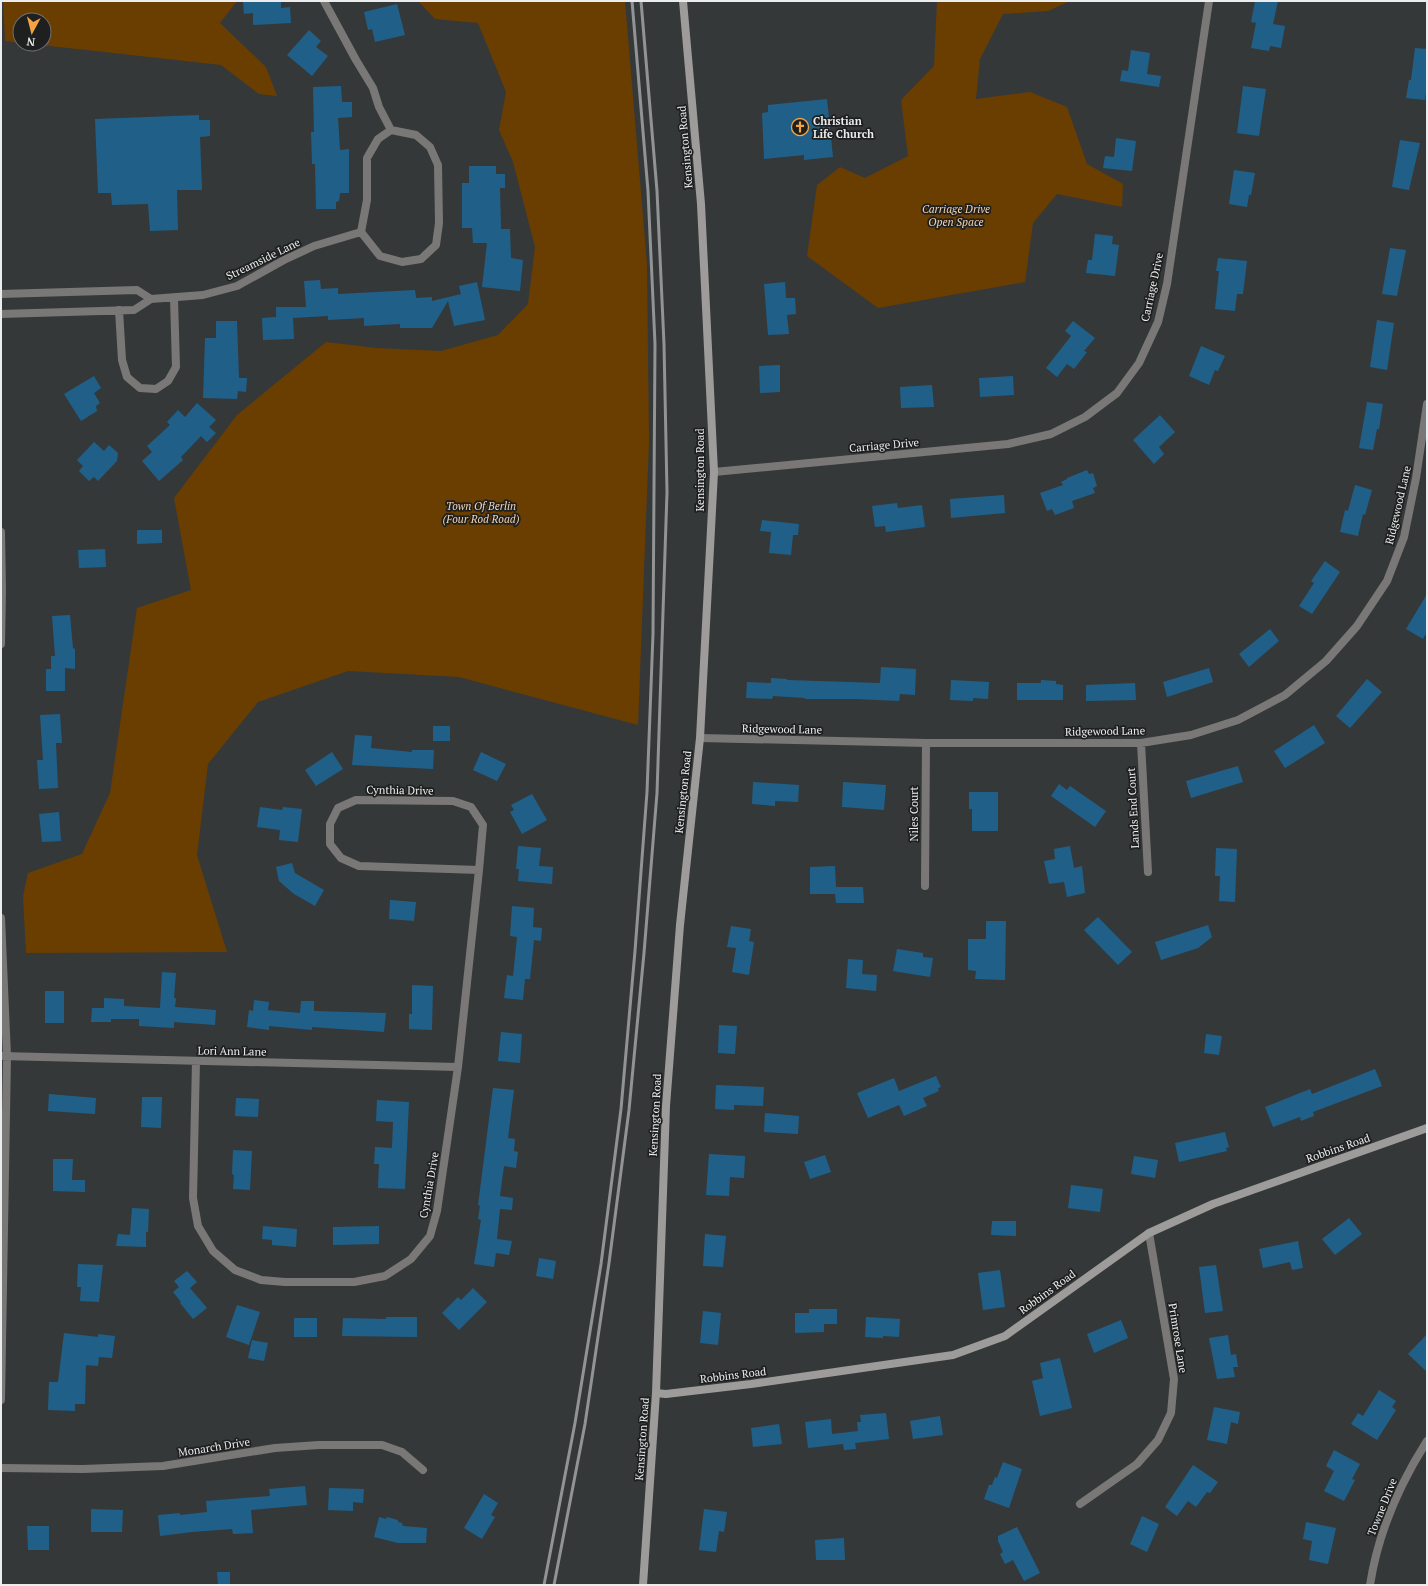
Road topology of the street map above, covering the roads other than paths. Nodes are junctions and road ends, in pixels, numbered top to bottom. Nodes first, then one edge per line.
1 (324, 1) edge
2 (683, 1) edge
3 (1209, 1) edge
4 (392, 130) junction
5 (361, 232) junction
6 (1, 294) edge
7 (174, 298) junction
8 (151, 299) junction
9 (119, 310) junction
10 (1, 314) edge
11 (1427, 404) edge
12 (714, 472) junction
13 (1, 532) edge
14 (1, 538) edge
15 (1, 644) edge
16 (700, 738) junction
17 (926, 743) junction
18 (1141, 743) junction
19 (479, 870) junction
20 (1148, 872) dead end
21 (925, 886) dead end
22 (1, 918) edge
23 (4, 1056) edge
24 (196, 1061) junction
25 (458, 1067) junction
26 (1427, 1128) edge
27 (1149, 1233) junction
28 (656, 1394) junction
29 (1, 1400) edge
30 (1427, 1441) edge
31 (1, 1468) edge
32 (423, 1470) dead end
33 (1080, 1504) dead end
34 (643, 1585) edge
35 (1370, 1585) edge

1 - 4 street
2 - 12 street, Kensington Road
3 - 12 street, Carriage Drive
4 - 5 street
4 - 5 street
5 - 7 street, Streamside Lane
6 - 8 street, Streamside Lane
7 - 8 street, Streamside Lane
7 - 9 street
8 - 9 street
9 - 10 street
11 - 18 street, Ridgewood Lane
12 - 16 street, Kensington Road
13 - 14 street
14 - 15 street
16 - 17 street, Ridgewood Lane
16 - 28 street, Kensington Road
17 - 18 street, Ridgewood Lane
17 - 21 street, Niles Court
18 - 20 street, Lands End Court
19 - 19 street, Cynthia Drive
19 - 25 street, Cynthia Drive
22 - 23 street
23 - 24 street, Lori Ann Lane
23 - 29 street
24 - 25 street, Lori Ann Lane
24 - 25 street, Cynthia Drive
26 - 27 street, Robbins Road
27 - 28 street, Robbins Road
27 - 33 street, Primrose Lane
28 - 34 street, Kensington Road
30 - 35 street, Towne Drive
31 - 32 street, Monarch Drive

